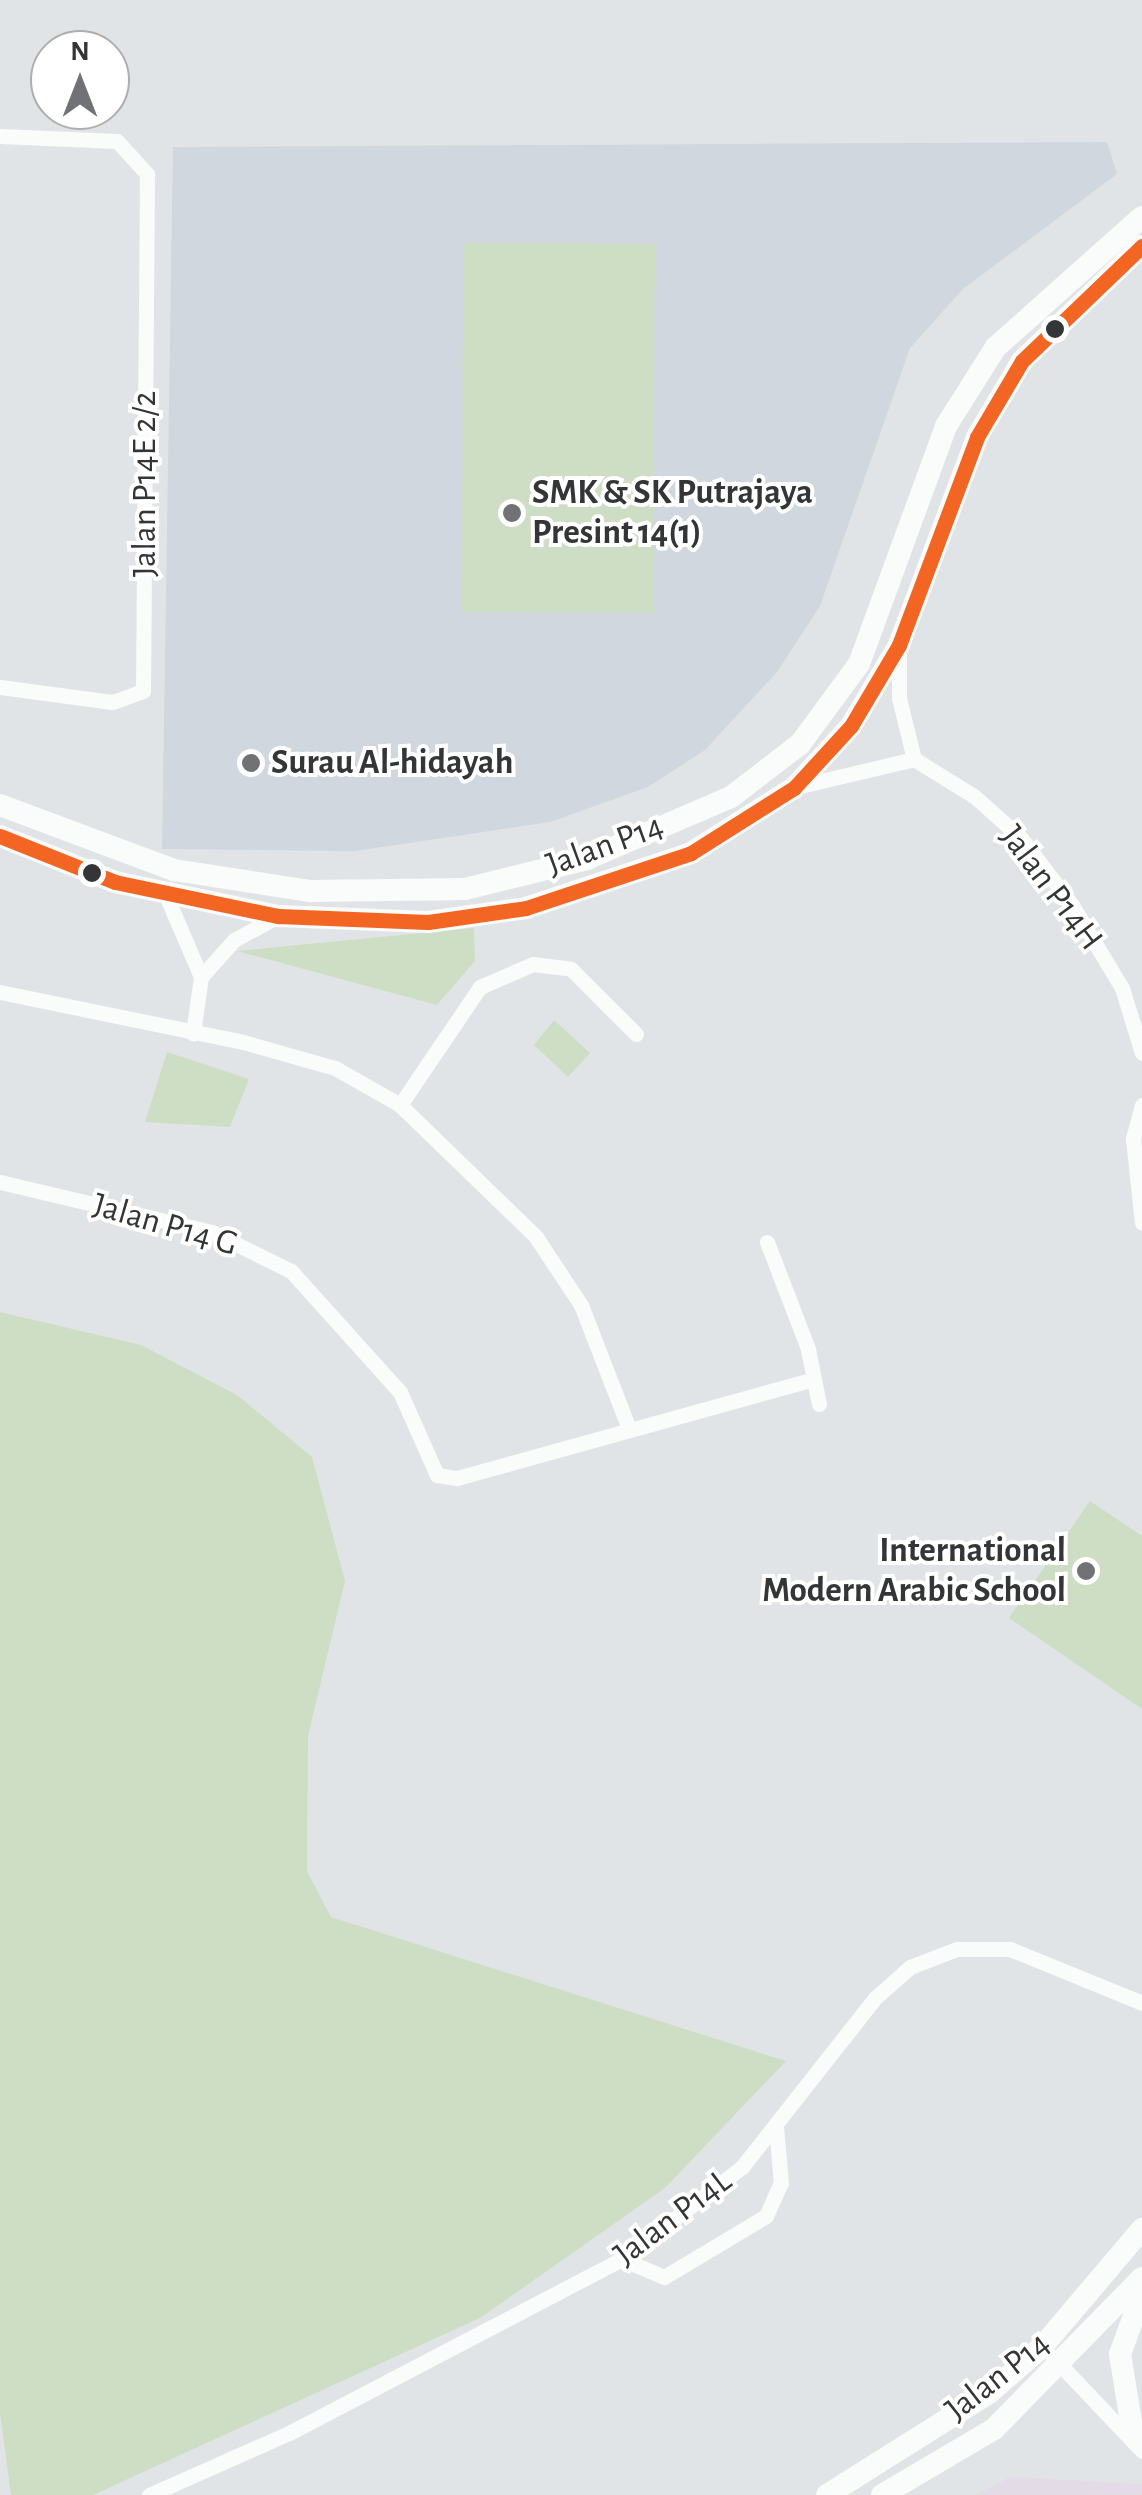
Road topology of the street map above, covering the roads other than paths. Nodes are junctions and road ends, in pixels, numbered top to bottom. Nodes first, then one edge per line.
1 (0, 136) edge
2 (1142, 217) edge
3 (1142, 246) edge
4 (899, 644) junction
5 (0, 687) edge
6 (914, 759) junction
7 (794, 788) junction
8 (0, 805) edge
9 (0, 836) edge
10 (165, 893) junction
11 (278, 916) junction
12 (200, 977) junction
13 (0, 992) edge
14 (193, 1033) junction
15 (636, 1034) dead end
16 (1142, 1053) edge
17 (400, 1105) junction
18 (1142, 1106) edge
19 (0, 1182) edge
20 (1142, 1223) edge
21 (767, 1242) dead end
22 (814, 1380) junction
23 (818, 1404) dead end
24 (630, 1428) junction
25 (1142, 2003) edge
26 (776, 2128) junction
27 (1142, 2229) edge
28 (622, 2260) junction
29 (1142, 2278) edge
30 (1142, 2294) edge
31 (1042, 2347) junction
32 (1062, 2366) junction
33 (1138, 2443) edge
34 (149, 2495) edge
35 (826, 2495) edge
36 (882, 2495) edge

1 - 5 street, Jalan P14E 2/2
2 - 8 main road, Jalan P14
3 - 4 main road, Jalan P14
4 - 6 street
4 - 7 main road, Jalan P14
6 - 7 street
6 - 16 street, Jalan P14H
7 - 11 main road, Jalan P14
9 - 10 main road, Jalan P14
10 - 11 main road, Jalan P14
10 - 12 street
11 - 12 street
12 - 14 street
13 - 14 street
14 - 17 street
15 - 17 street
17 - 24 street
18 - 20 street
19 - 24 street, Jalan P14 G
21 - 22 street
22 - 23 street
22 - 24 street, Jalan P14 G
25 - 26 street, Jalan P14L
26 - 28 street, Jalan P14L
26 - 28 street
27 - 31 main road, Jalan P14
28 - 34 street, Jalan P14L
29 - 32 main road, Jalan P14
30 - 33 main road
31 - 32 street
31 - 35 main road, Jalan P14
32 - 33 street
32 - 36 main road, Jalan P14

